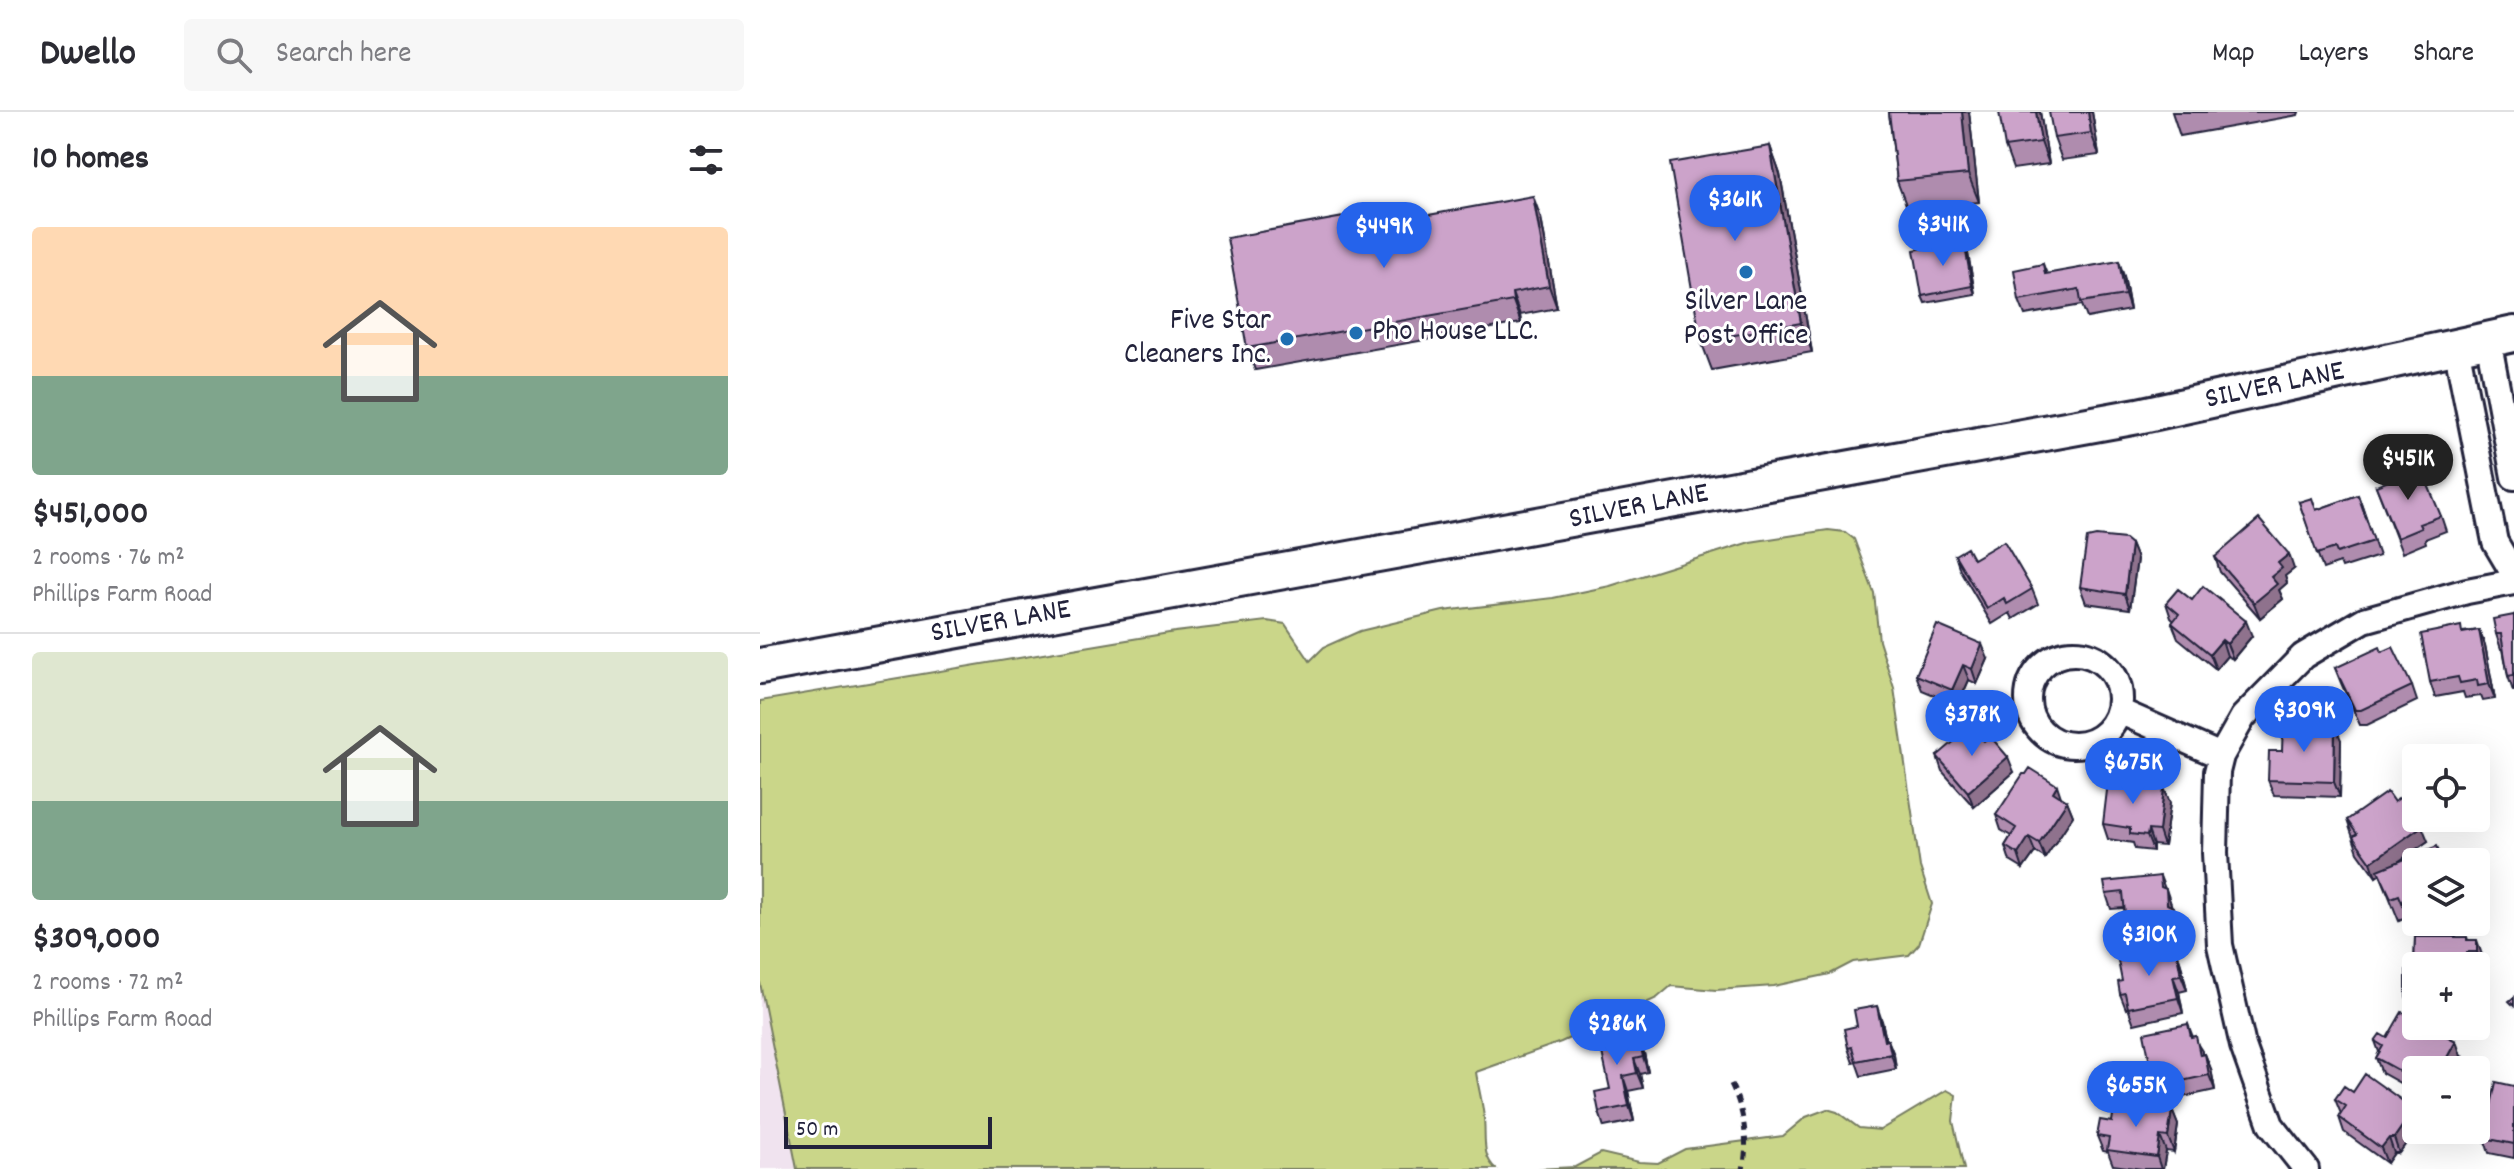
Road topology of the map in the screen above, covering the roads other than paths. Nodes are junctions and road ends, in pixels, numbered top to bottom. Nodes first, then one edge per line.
1 (2486, 340) edge
2 (2514, 477) edge
3 (2514, 574) edge
4 (2514, 582) edge
5 (760, 666) edge
6 (2119, 711) dead end
7 (2221, 756) junction
8 (2306, 1169) edge

1 - 2 street
1 - 3 street
1 - 5 main road, SILVER LANE
4 - 7 street
6 - 7 street
7 - 8 street

